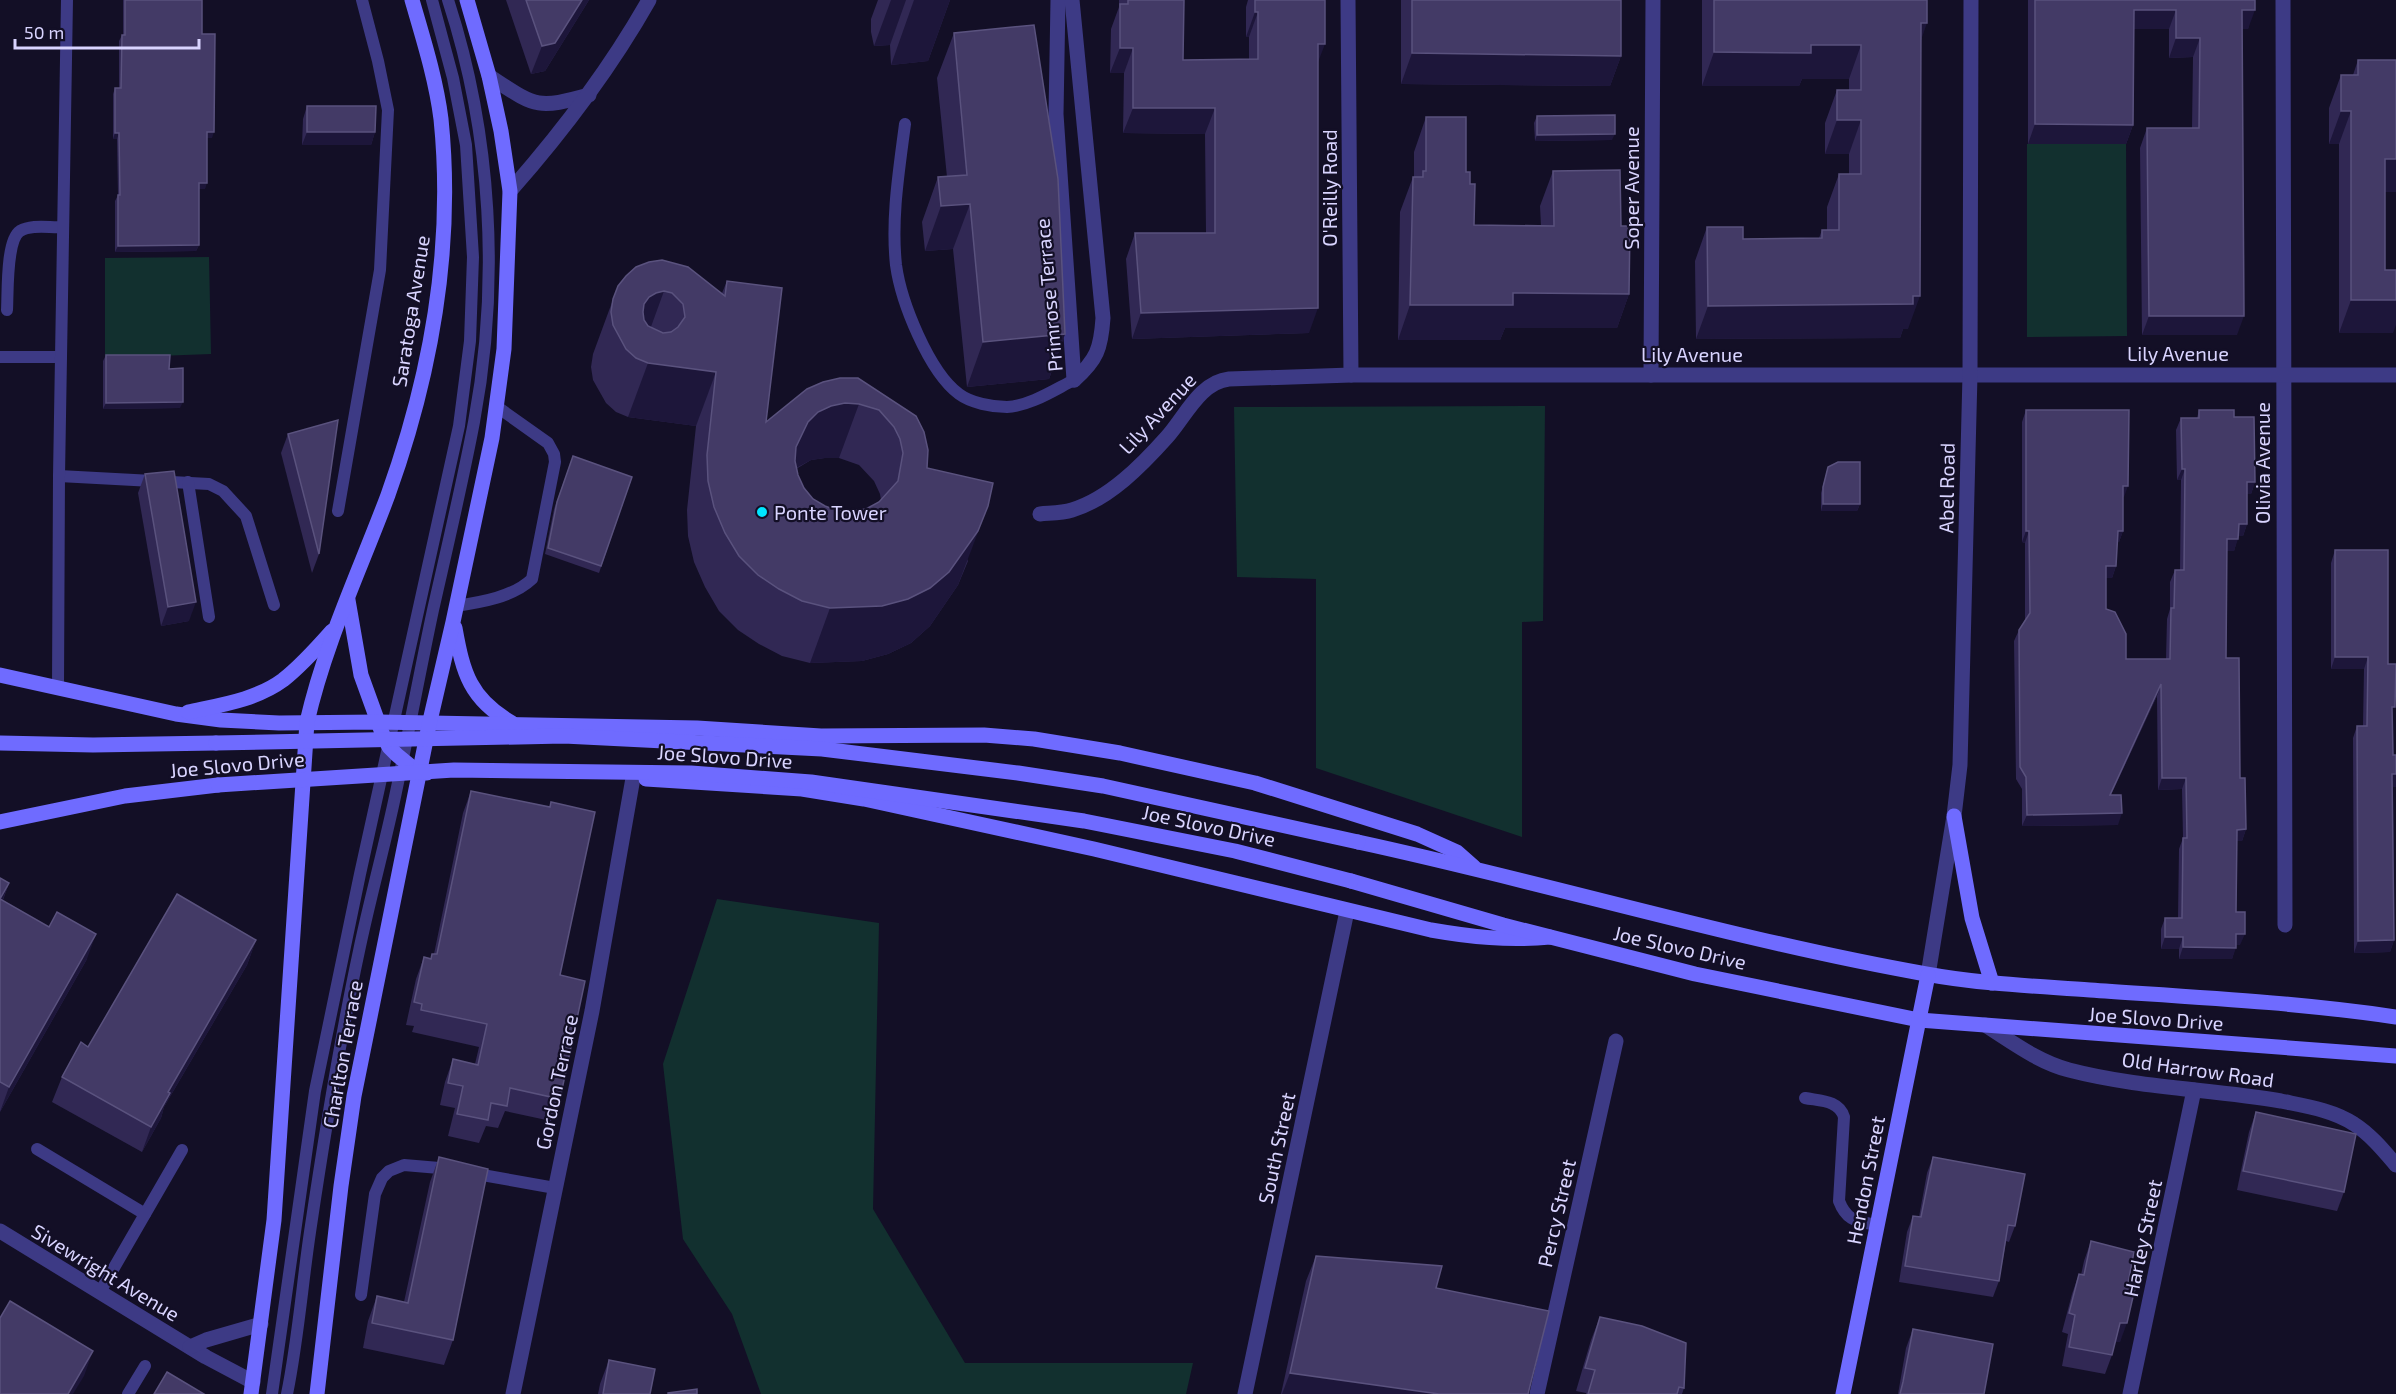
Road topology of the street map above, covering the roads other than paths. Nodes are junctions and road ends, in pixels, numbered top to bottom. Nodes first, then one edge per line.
1 (68, 0) edge
2 (362, 0) edge
3 (412, 0) edge
4 (432, 0) edge
5 (448, 0) edge
6 (467, 0) edge
7 (649, 0) edge
8 (1058, 0) edge
9 (1072, 0) edge
10 (1348, 0) edge
11 (1653, 0) edge
12 (1971, 0) edge
13 (2283, 0) edge
14 (489, 76) junction
15 (589, 95) junction
16 (905, 124) dead end
17 (510, 191) junction
18 (63, 227) junction
19 (8, 310) dead end
20 (0, 357) edge
21 (61, 357) junction
22 (2283, 374) junction
23 (1351, 375) junction
24 (1651, 375) junction
25 (1970, 375) junction
26 (2396, 375) edge
27 (1074, 380) junction
28 (496, 406) junction
29 (59, 476) junction
30 (188, 482) junction
31 (338, 511) dead end
32 (1040, 514) dead end
33 (347, 596) junction
34 (274, 605) dead end
35 (456, 606) junction
36 (209, 617) dead end
37 (453, 622) junction
38 (337, 626) junction
39 (0, 675) edge
40 (58, 688) junction
41 (176, 714) junction
42 (307, 722) junction
43 (386, 723) junction
44 (409, 724) junction
45 (515, 724) junction
46 (429, 725) junction
47 (0, 743) edge
48 (389, 747) junction
49 (402, 759) junction
50 (419, 773) junction
51 (633, 778) junction
52 (1954, 816) junction
53 (0, 822) edge
54 (1474, 867) junction
55 (1347, 911) junction
56 (2285, 925) dead end
57 (1550, 937) junction
58 (1928, 975) junction
59 (1992, 983) junction
60 (2396, 1017) edge
61 (1919, 1020) junction
62 (1985, 1026) junction
63 (1616, 1041) dead end
64 (2396, 1056) edge
65 (2194, 1090) junction
66 (1805, 1098) dead end
67 (37, 1149) dead end
68 (182, 1150) dead end
69 (2396, 1166) edge
70 (555, 1188) junction
71 (145, 1214) junction
72 (1877, 1225) junction
73 (0, 1231) edge
74 (100, 1292) junction
75 (362, 1295) dead end
76 (261, 1324) junction
77 (190, 1347) junction
78 (145, 1366) dead end
79 (252, 1388) edge
80 (128, 1394) edge
81 (272, 1394) edge
82 (288, 1394) edge
83 (317, 1394) edge
84 (513, 1394) edge
85 (1245, 1394) edge
86 (1537, 1394) edge
87 (1843, 1394) edge
88 (2130, 1394) edge

1 - 18 lane
2 - 31 lane
3 - 33 main road, Saratoga Avenue
4 - 43 lane
5 - 44 lane
6 - 14 main road
7 - 15 street
8 - 27 street, Primrose Terrace
9 - 27 street, Primrose Terrace
10 - 23 street, O'Reilly Road
11 - 24 street, Soper Avenue
12 - 25 street, Abel Road
13 - 22 street, Olivia Avenue
14 - 15 street
14 - 17 main road
15 - 17 street
16 - 27 lane
17 - 28 main road
18 - 19 lane
18 - 21 lane
20 - 21 lane
21 - 29 lane
22 - 25 street, Lily Avenue
22 - 26 street, Lily Avenue
22 - 56 street, Olivia Avenue
23 - 24 street, Lily Avenue
23 - 32 street, Lily Avenue
24 - 25 street, Lily Avenue
25 - 52 street, Abel Road
28 - 35 main road
28 - 35 lane
29 - 30 lane
29 - 40 lane
30 - 34 lane
30 - 36 lane
33 - 38 main road, Saratoga Avenue
33 - 43 main road
35 - 37 main road
37 - 45 main road
37 - 46 main road
38 - 41 main road
38 - 42 main road, Saratoga Avenue
39 - 40 main road
40 - 41 main road
41 - 42 main road
42 - 43 main road
42 - 76 main road
43 - 44 main road
43 - 48 main road
44 - 46 main road
44 - 49 lane
45 - 46 main road
45 - 54 main road
46 - 50 main road, Charlton Terrace
47 - 54 main road, Joe Slovo Drive, bridge
48 - 49 main road
48 - 81 lane
49 - 50 main road
49 - 82 lane
50 - 51 main road
50 - 83 main road, Charlton Terrace
51 - 55 main road
51 - 70 street, Gordon Terrace
52 - 58 street, Abel Road
52 - 59 main road
53 - 57 main road, Joe Slovo Drive, bridge
54 - 58 main road, Joe Slovo Drive
55 - 57 main road
55 - 85 street, South Street
57 - 61 main road, Joe Slovo Drive
58 - 59 main road, Joe Slovo Drive
58 - 61 main road, Hendon Street
59 - 60 main road, Joe Slovo Drive
61 - 62 main road, Joe Slovo Drive
61 - 72 main road, Hendon Street
62 - 64 main road, Joe Slovo Drive
62 - 65 street, Old Harrow Road
63 - 86 street, Percy Street
65 - 69 street, Old Harrow Road
65 - 88 street, Harley Street
66 - 72 lane
67 - 71 lane
68 - 71 lane
70 - 75 lane
70 - 84 street, Gordon Terrace
71 - 74 lane
72 - 87 main road, Hendon Street
73 - 74 street, Sivewright Avenue
74 - 77 street, Sivewright Avenue
76 - 77 street, Sivewright Avenue
76 - 79 main road
77 - 79 street, Sivewright Avenue
78 - 80 lane

